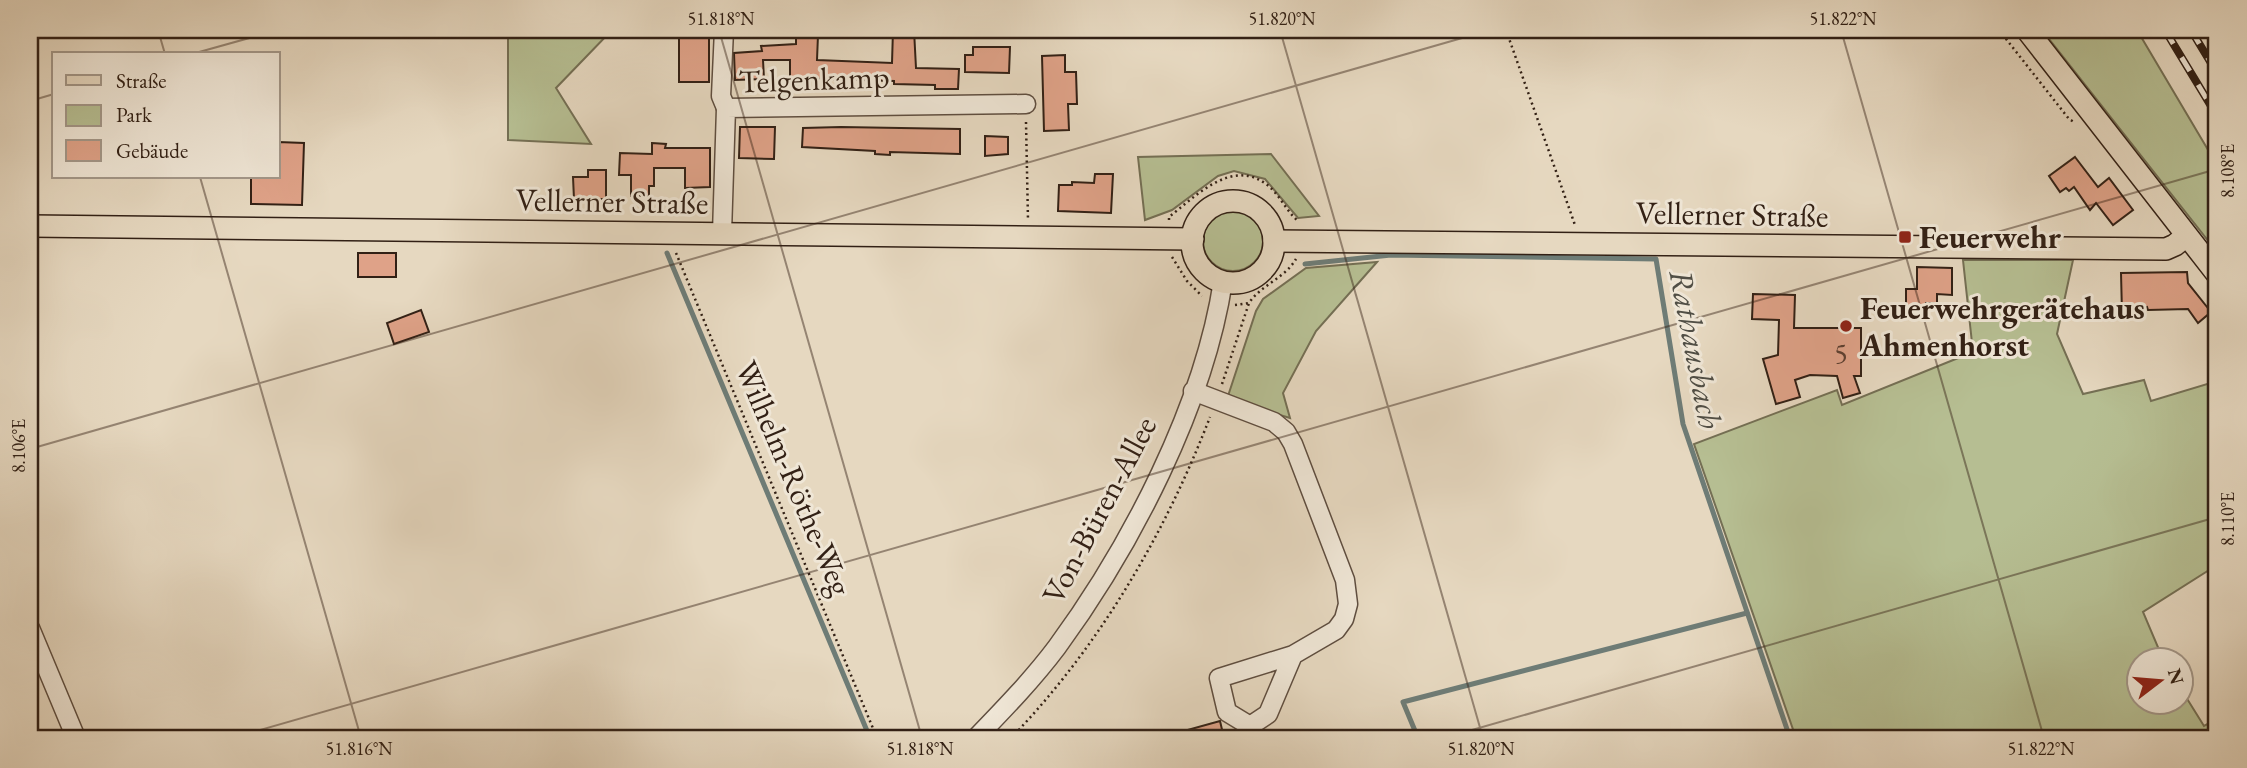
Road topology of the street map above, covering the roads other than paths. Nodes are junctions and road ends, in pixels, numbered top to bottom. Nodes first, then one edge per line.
1 (724, 30) edge
2 (2027, 30) edge
3 (1026, 104) road end
4 (726, 108) junction
5 (30, 226) edge
6 (722, 233) junction
7 (2186, 236) junction
8 (1193, 239) junction
9 (1274, 241) junction
10 (2217, 274) edge
11 (1221, 291) junction
12 (1193, 391) junction
13 (30, 628) edge
14 (1293, 655) junction
15 (76, 738) edge
16 (976, 738) edge

1 - 4 street
2 - 7 main road
3 - 4 street, Telgenkamp
4 - 6 street, Telgenkamp
5 - 6 main road, Vellerner Straße
6 - 8 main road, Vellerner Straße
7 - 9 main road, Vellerner Straße
7 - 10 main road
8 - 9 main road
8 - 11 main road
9 - 11 main road
11 - 12 street, Von-Büren-Allee
12 - 14 street
12 - 16 street, Von-Büren-Allee
13 - 15 street
14 - 14 street

